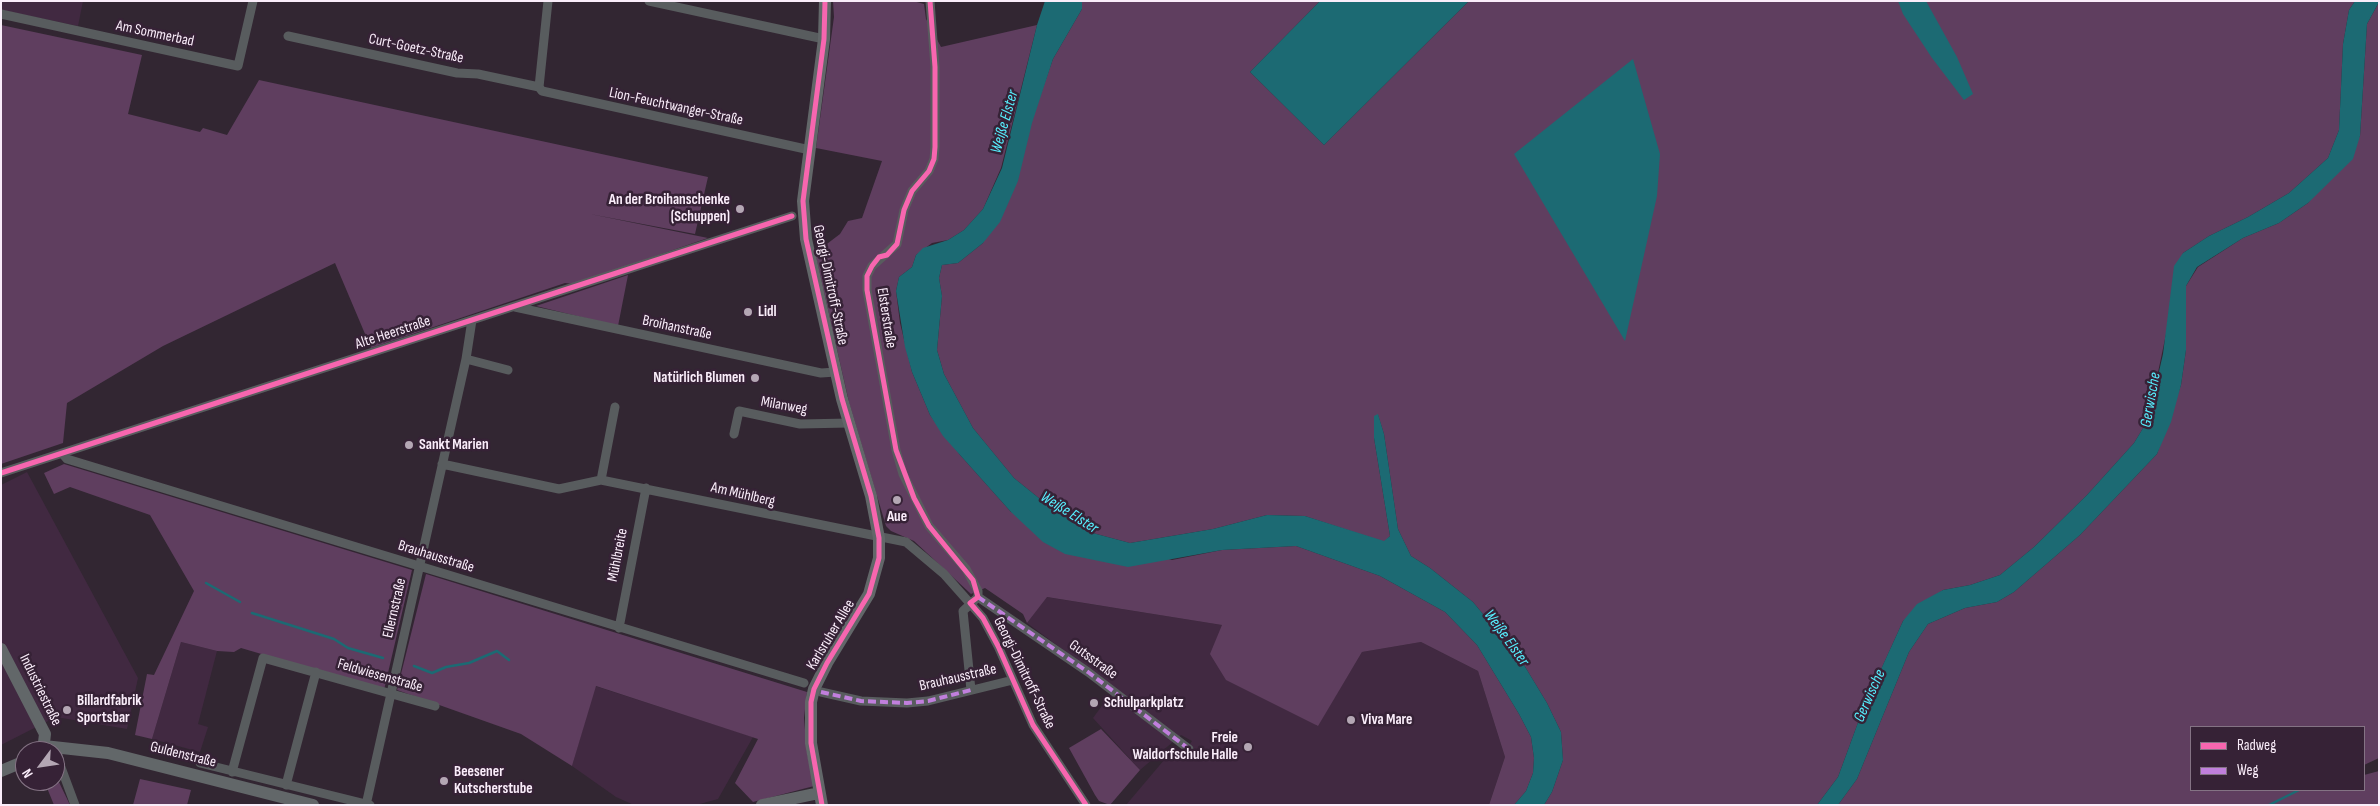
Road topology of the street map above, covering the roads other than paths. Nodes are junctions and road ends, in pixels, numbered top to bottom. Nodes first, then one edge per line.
1 (548, 1) edge
2 (649, 1) edge
3 (825, 1) edge
4 (930, 1) edge
5 (252, 2) edge
6 (1, 14) edge
7 (288, 36) dead end
8 (824, 39) junction
9 (539, 88) junction
10 (810, 150) junction
11 (792, 216) dead end
12 (513, 307) junction
13 (472, 320) junction
14 (466, 359) junction
15 (508, 370) dead end
16 (836, 372) junction
17 (615, 407) dead end
18 (849, 423) junction
19 (734, 434) dead end
20 (62, 453) junction
21 (442, 464) junction
22 (1, 473) edge
23 (601, 480) junction
24 (646, 488) junction
25 (879, 538) junction
26 (419, 566) junction
27 (978, 597) junction
28 (970, 603) junction
29 (619, 628) junction
30 (1, 648) edge
31 (316, 672) junction
32 (1013, 680) junction
33 (804, 683) dead end
34 (971, 690) junction
35 (391, 692) junction
36 (821, 692) dead end
37 (435, 706) dead end
38 (45, 741) edge
39 (1189, 749) dead end
40 (65, 750) edge
41 (200, 763) dead end
42 (15, 765) edge
43 (1, 772) edge
44 (232, 772) junction
45 (65, 778) edge
46 (286, 785) junction
47 (820, 799) edge
48 (367, 804) edge
49 (75, 805) edge
50 (313, 805) edge
51 (762, 805) edge
52 (1086, 805) edge

1 - 9 street
2 - 8 street
3 - 8 street, Georgi-Dimitroff-Straße
4 - 27 street, Elsterstraße
5 - 6 street, Am Sommerbad
7 - 9 street, Curt-Goetz-Straße
8 - 10 street, Georgi-Dimitroff-Straße
9 - 10 street, Lion-Feuchtwanger-Straße
10 - 16 street, Georgi-Dimitroff-Straße
11 - 12 street, Alte Heerstraße
12 - 13 street, Alte Heerstraße
12 - 16 street, Broihanstraße
13 - 14 street, Ellernstraße
13 - 20 street, Alte Heerstraße
14 - 15 street
14 - 21 street, Ellernstraße
16 - 18 street, Georgi-Dimitroff-Straße
17 - 23 street
18 - 19 street, Milanweg
18 - 25 street, Georgi-Dimitroff-Straße
20 - 22 street, Alte Heerstraße
20 - 26 street, Brauhausstraße
21 - 23 street, Am Mühlberg
21 - 26 street, Ellernstraße
23 - 24 street, Am Mühlberg
24 - 25 street, Am Mühlberg
24 - 29 street, Mühlbreite
25 - 28 street, Georgi-Dimitroff-Straße
25 - 47 street, Karlsruher Allee
26 - 29 street, Brauhausstraße
26 - 35 street, Ellernstraße
27 - 28 street
27 - 39 street, Gutsstraße
28 - 32 street, Georgi-Dimitroff-Straße
28 - 34 street
29 - 33 street, Brauhausstraße
30 - 38 street, Industriestraße
31 - 35 street, Feldwiesenstraße
31 - 44 street, Feldwiesenstraße
31 - 46 street, Feldwiesenstraße
32 - 34 street, Brauhausstraße
32 - 52 street, Georgi-Dimitroff-Straße
34 - 36 street, Brauhausstraße
35 - 37 street, Feldwiesenstraße
35 - 48 street, Ellernstraße
40 - 50 street, Guldenstraße
41 - 44 street, Guldenstraße
42 - 43 street
44 - 46 street, Guldenstraße
45 - 49 street
46 - 48 street, Guldenstraße
47 - 51 street

